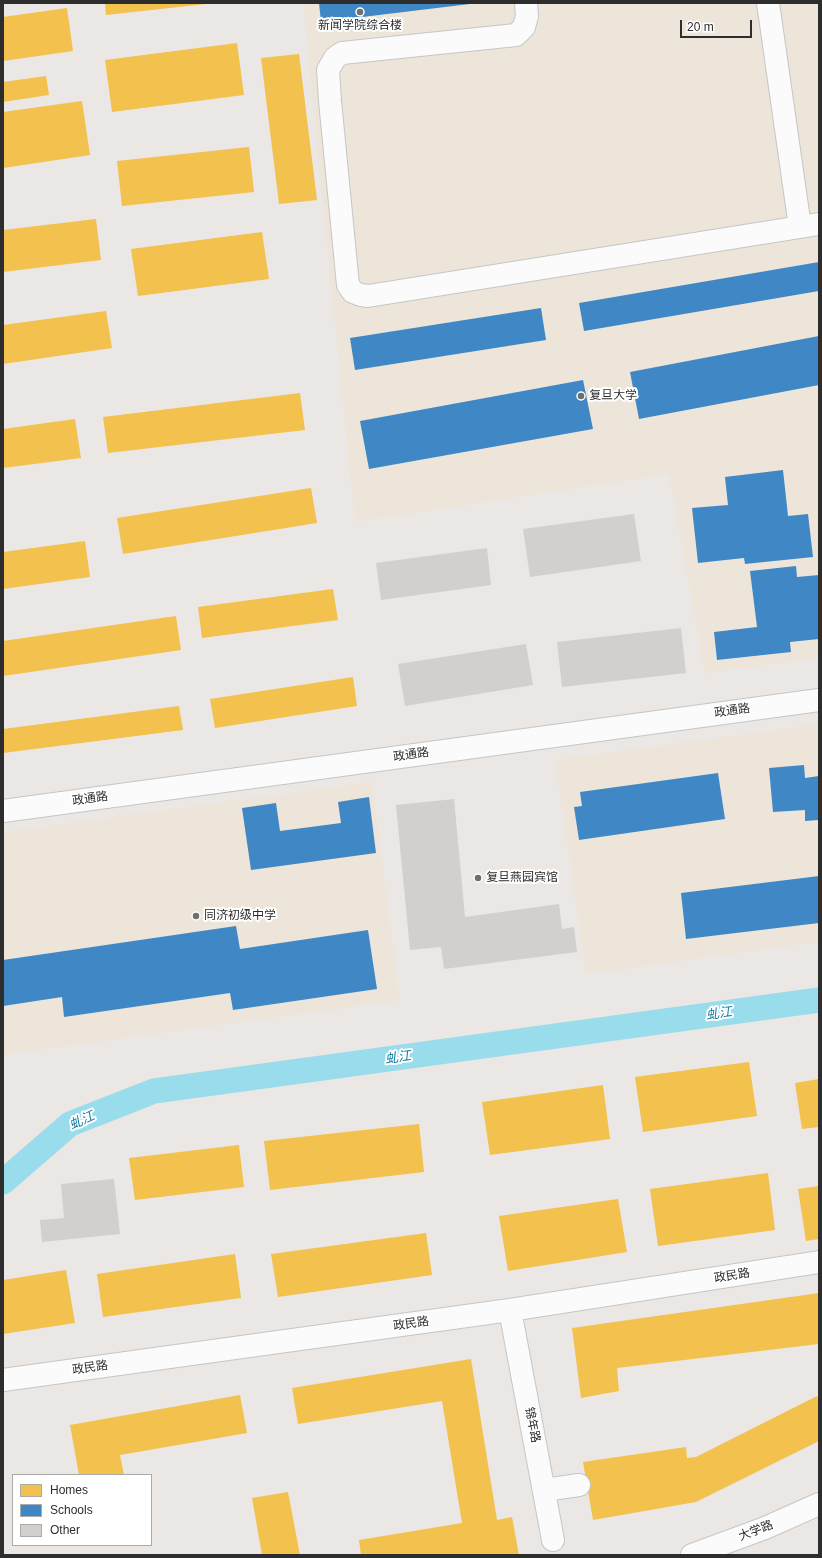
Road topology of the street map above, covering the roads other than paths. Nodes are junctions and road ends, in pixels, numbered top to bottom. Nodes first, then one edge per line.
1 (526, 3) edge
2 (768, 3) edge
3 (809, 226) edge
4 (819, 700) edge
5 (3, 810) edge
6 (819, 1262) edge
7 (510, 1310) junction
8 (3, 1380) edge
9 (579, 1485) dead end
10 (544, 1490) junction
11 (819, 1504) edge
12 (553, 1540) dead end
13 (692, 1555) edge

1 - 3 street
2 - 3 street
4 - 5 street, 政通路
6 - 7 street, 政民路
7 - 8 street, 政民路
7 - 10 street, 锦年路
9 - 10 street
10 - 12 street, 锦年路
11 - 13 street, 大学路

